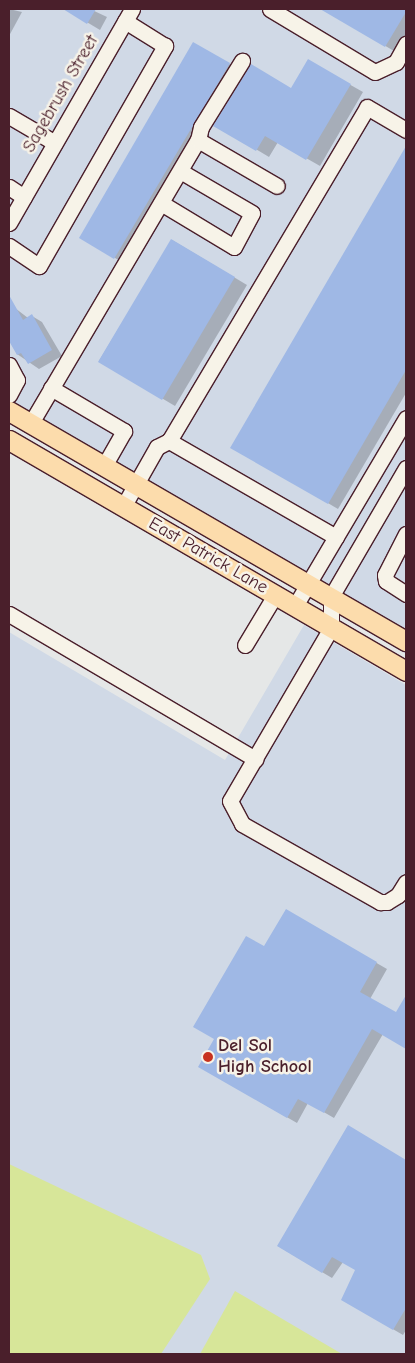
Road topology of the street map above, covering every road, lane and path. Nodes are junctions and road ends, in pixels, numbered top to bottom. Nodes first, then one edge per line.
1 (270, 9) edge
2 (128, 15) edge
3 (406, 44) edge
4 (242, 61) dead end
5 (9, 116) edge
6 (406, 130) edge
7 (198, 140) junction
8 (55, 142) junction
9 (180, 171) junction
10 (277, 186) dead end
11 (9, 187) edge
12 (24, 196) junction
13 (161, 203) junction
14 (9, 223) edge
15 (9, 246) edge
16 (9, 365) edge
17 (51, 388) junction
18 (9, 395) edge
19 (9, 411) edge
20 (406, 418) edge
21 (30, 424) junction
22 (9, 440) edge
23 (168, 441) junction
24 (104, 466) junction
25 (406, 468) edge
26 (136, 484) junction
27 (124, 507) junction
28 (406, 534) edge
29 (336, 537) junction
30 (308, 584) junction
31 (406, 594) edge
32 (275, 595) junction
33 (331, 597) junction
34 (295, 606) junction
35 (9, 614) edge
36 (331, 628) junction
37 (406, 641) edge
38 (245, 645) dead end
39 (406, 672) edge
40 (255, 759) junction
41 (406, 882) edge

1 - 3 street
2 - 8 street, Sagebrush Street
2 - 15 street
4 - 7 street
5 - 8 street
6 - 23 street
7 - 9 street
7 - 10 street
8 - 12 street, Sagebrush Street
9 - 13 street
9 - 13 street
11 - 12 street
12 - 14 street, Sagebrush Street
13 - 17 street
16 - 18 street
17 - 21 street
17 - 24 street
19 - 21 main road, East Patrick Lane
20 - 29 street
21 - 24 main road, East Patrick Lane
22 - 27 main road, East Patrick Lane
23 - 26 street
23 - 29 street
24 - 26 main road, East Patrick Lane
25 - 33 street
26 - 27 street
26 - 30 main road, East Patrick Lane
27 - 32 main road, East Patrick Lane
28 - 31 street
29 - 30 street
30 - 33 main road, East Patrick Lane
30 - 34 street
32 - 34 main road, East Patrick Lane
32 - 38 street
33 - 36 street
33 - 37 main road, East Patrick Lane
34 - 36 main road, East Patrick Lane
35 - 40 street
36 - 39 main road, East Patrick Lane
36 - 40 street
40 - 41 street

